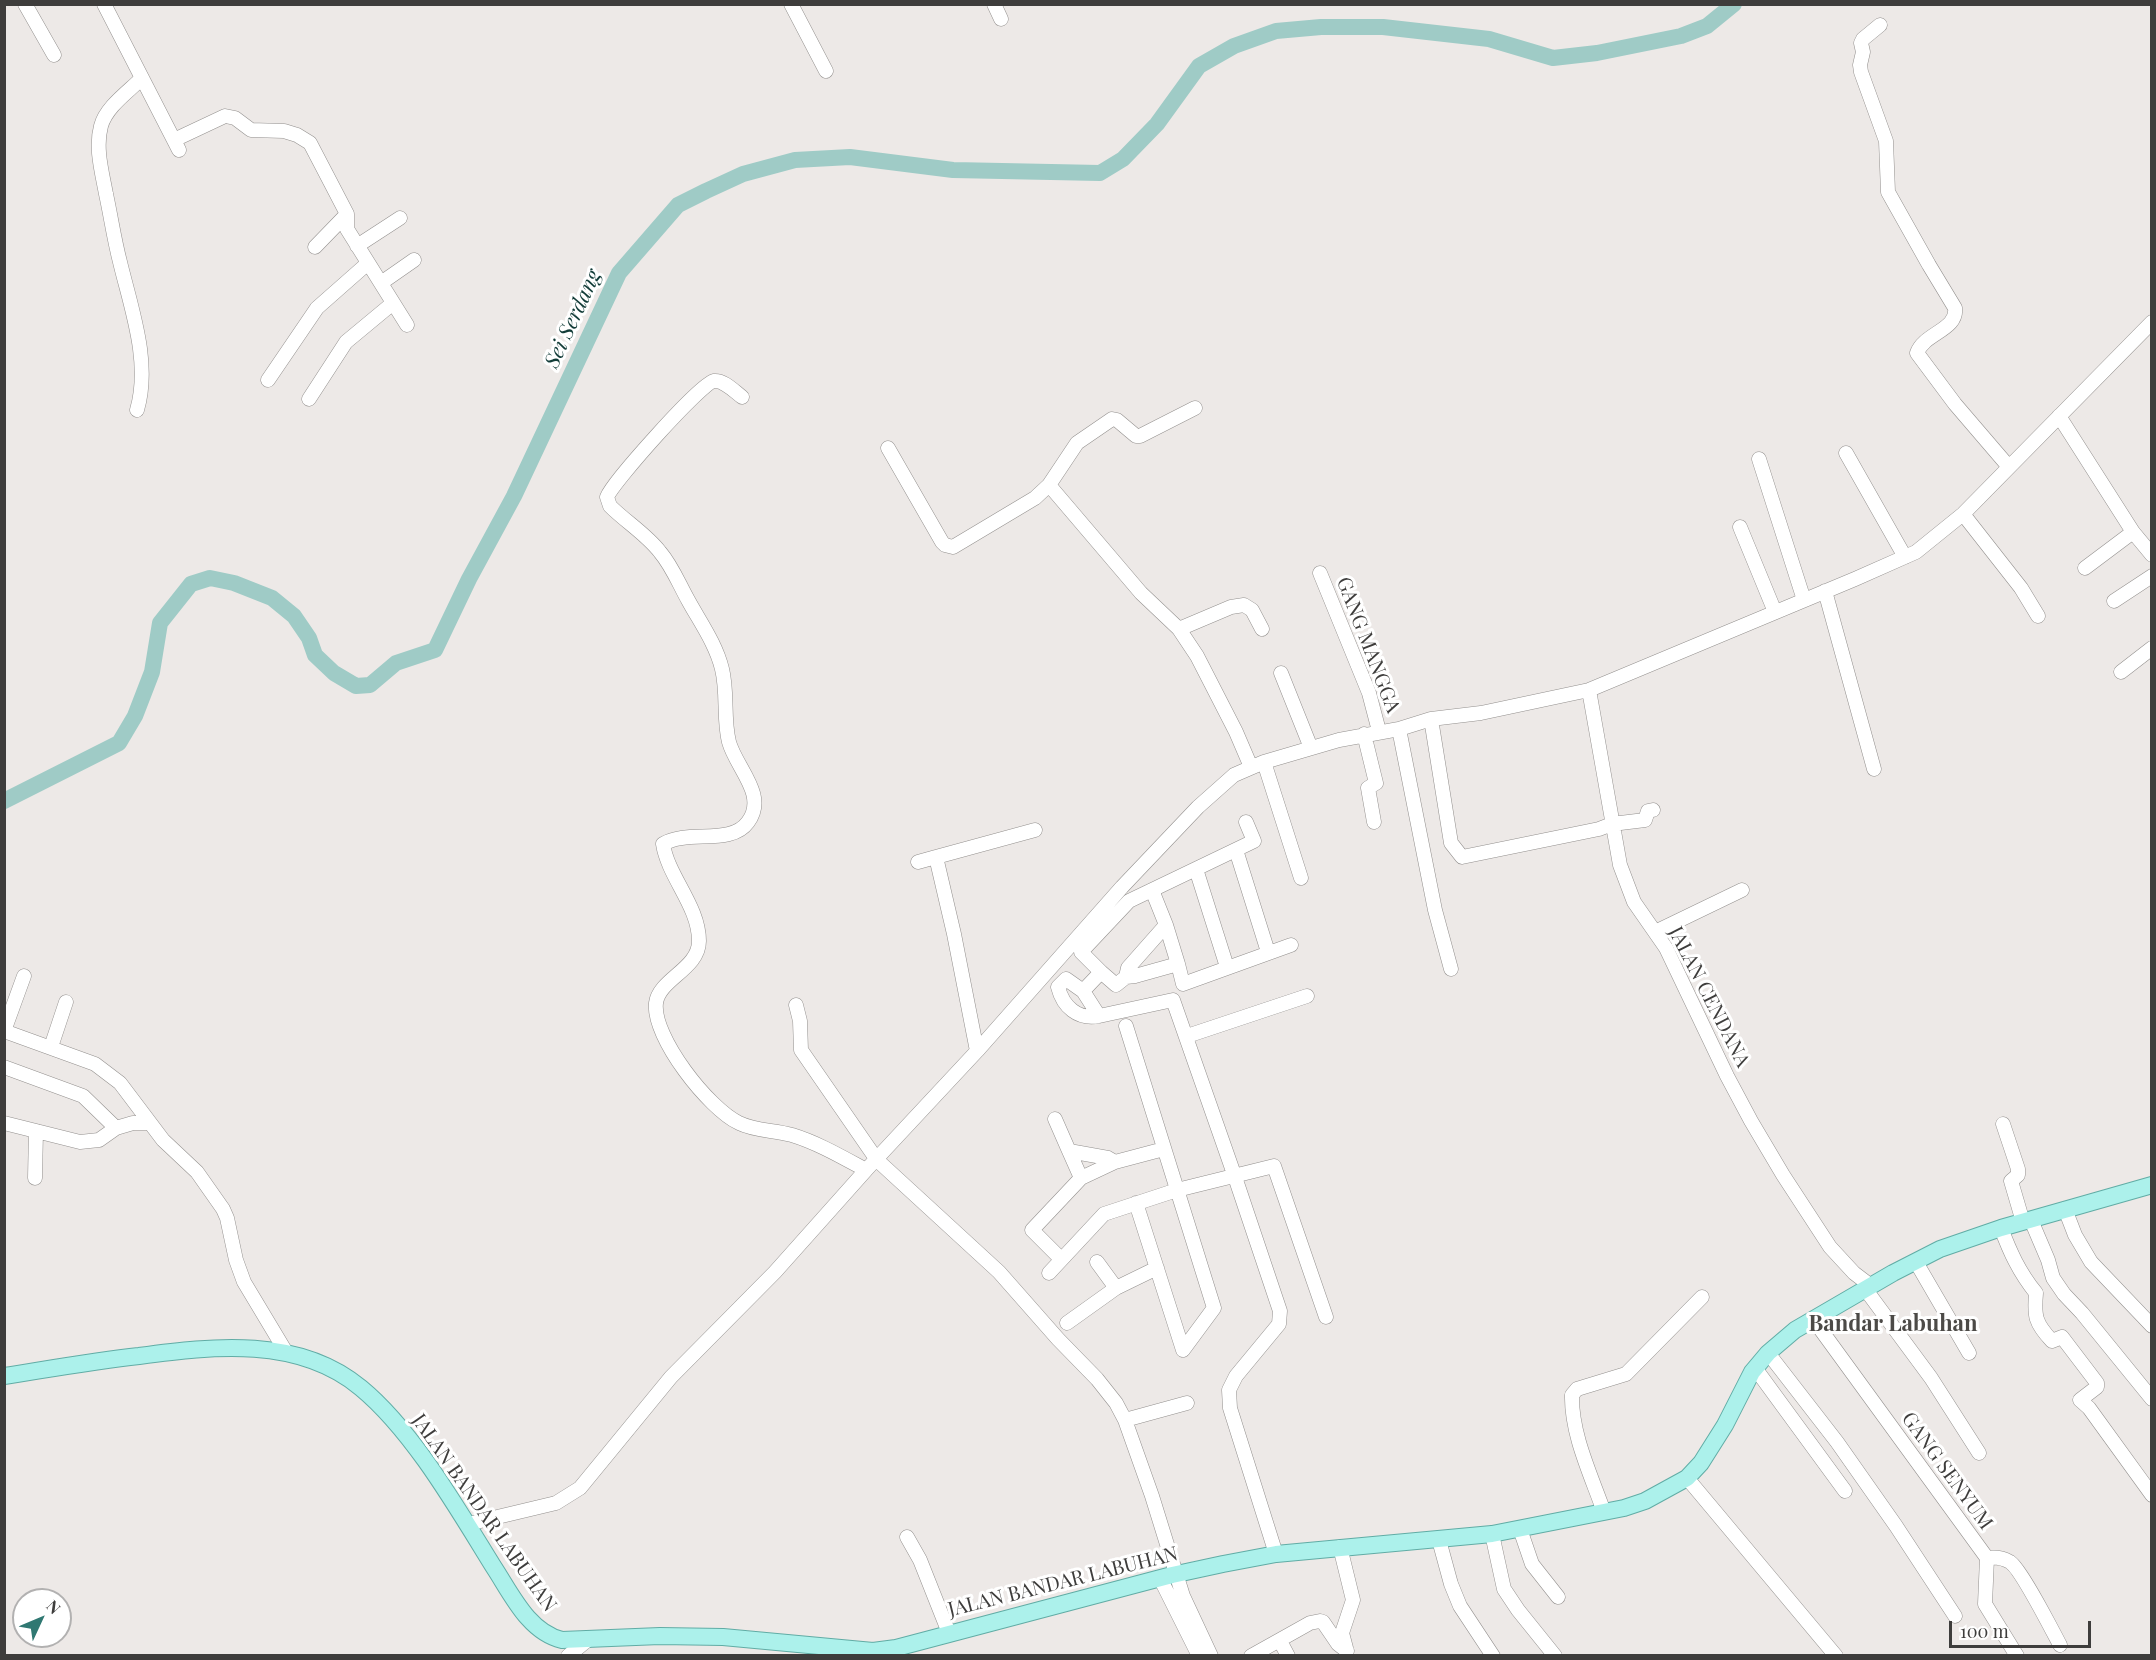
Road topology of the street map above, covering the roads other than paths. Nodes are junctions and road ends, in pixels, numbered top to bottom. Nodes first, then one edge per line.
1 (25, 4) edge
2 (104, 4) edge
3 (791, 4) edge
4 (994, 4) edge
5 (1001, 19) dead end
6 (1880, 25) dead end
7 (54, 55) dead end
8 (826, 71) dead end
9 (142, 78) junction
10 (347, 214) junction
11 (400, 218) dead end
12 (357, 246) junction
13 (315, 247) dead end
14 (414, 260) dead end
15 (368, 263) junction
16 (381, 283) junction
17 (393, 303) junction
18 (2151, 322) edge
19 (407, 325) dead end
20 (268, 381) dead end
21 (742, 397) dead end
22 (309, 399) dead end
23 (1195, 408) dead end
24 (137, 410) dead end
25 (2059, 416) junction
26 (888, 448) dead end
27 (1846, 453) dead end
28 (1759, 459) dead end
29 (2009, 467) junction
30 (1049, 485) junction
31 (1963, 514) junction
32 (1740, 527) dead end
33 (2133, 532) junction
34 (2151, 555) edge
35 (1905, 557) junction
36 (2085, 567) dead end
37 (1320, 573) dead end
38 (2151, 576) edge
39 (1825, 591) junction
40 (1804, 600) junction
41 (2114, 601) dead end
42 (1775, 612) junction
43 (2038, 616) dead end
44 (1179, 629) junction
45 (1263, 629) dead end
46 (2151, 648) edge
47 (2121, 672) dead end
48 (1281, 673) dead end
49 (1589, 690) junction
50 (1431, 719) junction
51 (1399, 729) junction
52 (1379, 731) junction
53 (1364, 734) junction
54 (1311, 748) junction
55 (1257, 764) junction
56 (1874, 769) dead end
57 (1653, 810) dead end
58 (1246, 822) dead end
59 (1374, 822) dead end
60 (1612, 824) junction
61 (1035, 830) dead end
62 (1236, 850) junction
63 (936, 857) junction
64 (918, 862) dead end
65 (1196, 869) junction
66 (1301, 878) dead end
67 (1152, 890) junction
68 (1742, 890) dead end
69 (1166, 925) junction
70 (1655, 932) junction
71 (1291, 945) dead end
72 (1268, 952) junction
73 (1178, 964) junction
74 (1227, 967) junction
75 (1451, 969) dead end
76 (1048, 970) junction
77 (1101, 972) junction
78 (24, 976) dead end
79 (1126, 977) junction
80 (1062, 983) junction
81 (1083, 991) junction
82 (1307, 996) dead end
83 (66, 1002) dead end
84 (796, 1005) dead end
85 (1099, 1016) junction
86 (1126, 1026) dead end
87 (1187, 1036) junction
88 (51, 1047) junction
89 (977, 1051) junction
90 (4, 1067) edge
91 (1054, 1119) dead end
92 (4, 1123) edge
93 (150, 1123) junction
94 (2002, 1124) dead end
95 (116, 1128) junction
96 (36, 1131) junction
97 (1164, 1149) junction
98 (1069, 1151) junction
99 (877, 1160) junction
100 (1115, 1162) junction
101 (866, 1170) junction
102 (1235, 1177) junction
103 (35, 1178) dead end
104 (1081, 1178) junction
105 (2151, 1185) edge
106 (1177, 1191) junction
107 (1136, 1203) junction
108 (2065, 1209) junction
109 (2027, 1221) junction
110 (2001, 1228) junction
111 (1061, 1259) junction
112 (1097, 1262) dead end
113 (1916, 1262) junction
114 (1157, 1268) junction
115 (1049, 1273) dead end
116 (1116, 1288) junction
117 (1868, 1288) junction
118 (1702, 1297) dead end
119 (1326, 1317) dead end
120 (1813, 1320) junction
121 (1067, 1323) dead end
122 (2151, 1325) edge
123 (286, 1353) junction
124 (1767, 1353) junction
125 (1969, 1353) dead end
126 (1755, 1368) junction
127 (4, 1376) edge
128 (2151, 1399) edge
129 (1187, 1403) dead end
130 (1125, 1420) junction
131 (1978, 1453) dead end
132 (1687, 1478) junction
133 (1845, 1491) dead end
134 (2151, 1495) edge
135 (1604, 1512) junction
136 (468, 1524) junction
137 (1520, 1529) junction
138 (1492, 1534) junction
139 (907, 1537) dead end
140 (1439, 1540) junction
141 (1340, 1547) junction
142 (1276, 1554) junction
143 (1987, 1558) junction
144 (1168, 1576) junction
145 (1558, 1597) dead end
146 (1955, 1616) dead end
147 (1190, 1624) junction
148 (950, 1633) junction
149 (590, 1638) junction
150 (1280, 1641) junction
151 (2060, 1645) dead end
152 (863, 1653) edge
153 (1349, 1653) edge
154 (568, 1656) edge
155 (1199, 1656) edge
156 (1211, 1656) edge
157 (1251, 1656) edge
158 (1288, 1656) edge
159 (1493, 1656) edge
160 (1555, 1656) edge
161 (1836, 1656) edge
162 (2017, 1656) edge

1 - 7 street
2 - 9 street
3 - 8 street
4 - 5 street
6 - 29 street
9 - 10 street
9 - 24 street
10 - 12 street
10 - 13 street
11 - 12 street
12 - 15 street
14 - 16 street
15 - 16 street
15 - 20 street
16 - 17 street
17 - 19 street
17 - 22 street
18 - 25 street
21 - 101 street
23 - 30 street
25 - 29 street
25 - 33 street
26 - 30 street
27 - 35 street
28 - 40 street
29 - 31 street
30 - 44 street
31 - 35 street
31 - 43 street
32 - 42 street
33 - 34 street
33 - 36 street
35 - 39 street
37 - 52 street, GANG MANGGA
38 - 41 street
39 - 40 street
39 - 56 street
40 - 42 street
42 - 49 street
44 - 45 street
44 - 55 street
46 - 47 street
48 - 54 street
49 - 50 street
49 - 60 street, JALAN CENDANA
50 - 51 street
50 - 60 street
51 - 52 street
51 - 75 street
52 - 53 street
53 - 54 street
53 - 59 street
54 - 55 street
55 - 66 street
55 - 76 street
57 - 60 street
58 - 62 street
60 - 70 street, JALAN CENDANA
61 - 63 street
62 - 65 street
62 - 72 street
63 - 64 street
63 - 89 street
65 - 67 street
65 - 74 street
67 - 69 street
67 - 77 street
68 - 70 street
69 - 73 street
69 - 79 street
70 - 117 street, JALAN CENDANA
71 - 72 street
72 - 74 street
73 - 74 street
73 - 79 street
76 - 80 street
76 - 89 street
77 - 79 street
77 - 81 street
78 - 88 street
80 - 81 street
80 - 85 street
81 - 85 street
82 - 87 street
83 - 88 street
84 - 99 street
85 - 87 street
86 - 97 street
87 - 102 street
88 - 93 street
89 - 99 street
90 - 95 street
91 - 98 street
92 - 96 street
93 - 95 street
93 - 123 street
94 - 109 street
95 - 96 street
96 - 103 street
97 - 100 street
97 - 106 street
98 - 100 street
98 - 104 street
99 - 101 street
99 - 130 street
100 - 104 street
101 - 136 street
102 - 106 street
102 - 119 street
102 - 142 street
104 - 111 street
105 - 108 main road, JALAN BANDAR LABUHAN
106 - 107 street
106 - 114 street
107 - 111 street
107 - 114 street
108 - 109 main road, JALAN BANDAR LABUHAN
108 - 122 street
109 - 110 main road, JALAN BANDAR LABUHAN
109 - 128 street
110 - 113 main road, JALAN BANDAR LABUHAN
110 - 134 street
111 - 115 street
112 - 116 street
113 - 117 main road, JALAN BANDAR LABUHAN
113 - 125 street
114 - 116 street
116 - 121 street
117 - 120 main road, JALAN BANDAR LABUHAN
117 - 131 street, JALAN CENDANA
118 - 135 street
120 - 124 main road, JALAN BANDAR LABUHAN
120 - 143 street, GANG SENYUM
123 - 127 main road, JALAN BANDAR LABUHAN
123 - 136 main road, JALAN BANDAR LABUHAN
124 - 126 main road, JALAN BANDAR LABUHAN
124 - 146 street
126 - 132 main road, JALAN BANDAR LABUHAN
126 - 133 street
129 - 130 street
130 - 144 street
132 - 135 main road, JALAN BANDAR LABUHAN
132 - 161 street
135 - 137 main road, JALAN BANDAR LABUHAN
136 - 149 main road, JALAN BANDAR LABUHAN
137 - 138 main road, JALAN BANDAR LABUHAN
137 - 145 street
138 - 140 main road, JALAN BANDAR LABUHAN
138 - 160 street
139 - 148 street
140 - 141 main road, JALAN BANDAR LABUHAN
140 - 159 street
141 - 142 main road, JALAN BANDAR LABUHAN
141 - 153 street
142 - 144 main road, JALAN BANDAR LABUHAN
143 - 151 street
143 - 162 street, GANG SENYUM
144 - 147 street
144 - 148 main road, JALAN BANDAR LABUHAN
147 - 155 street
147 - 156 street
148 - 152 main road, JALAN BANDAR LABUHAN
149 - 152 main road, JALAN BANDAR LABUHAN
149 - 154 street
150 - 153 street
150 - 157 street
150 - 158 street

